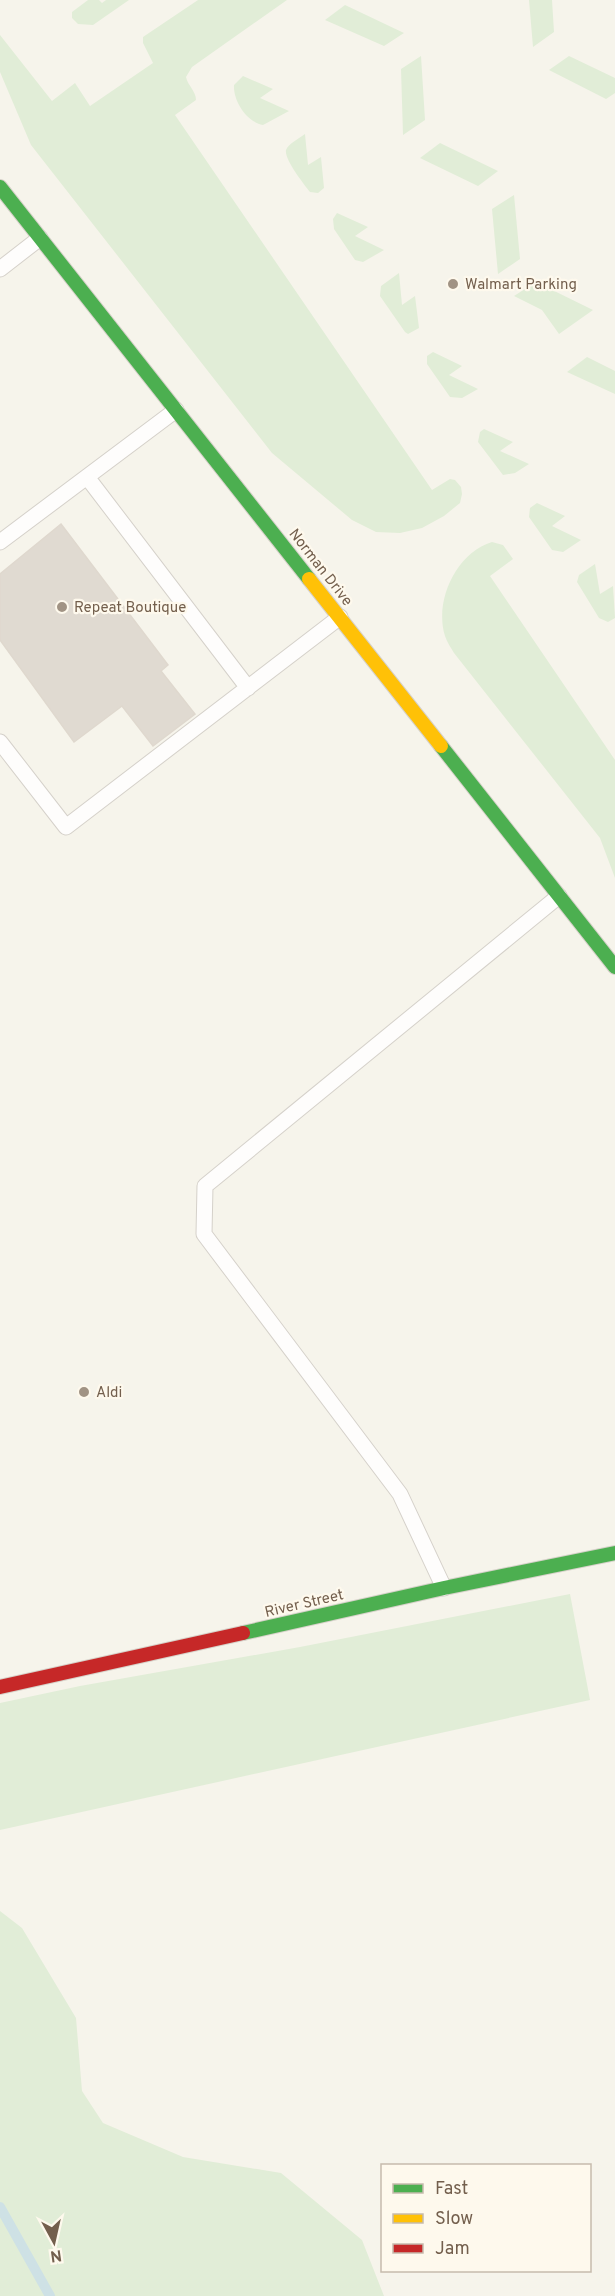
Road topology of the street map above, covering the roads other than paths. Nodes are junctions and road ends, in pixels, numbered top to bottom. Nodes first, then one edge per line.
1 (0, 187) edge
2 (40, 238) junction
3 (0, 269) edge
4 (176, 410) junction
5 (87, 477) junction
6 (0, 542) edge
7 (340, 617) junction
8 (248, 688) junction
9 (0, 742) edge
10 (559, 896) junction
11 (615, 967) edge
12 (615, 1553) edge
13 (444, 1588) junction
14 (0, 1687) edge

1 - 2 street, Norman Drive
2 - 3 lane
2 - 4 street, Norman Drive
4 - 5 lane
4 - 7 street, Norman Drive
5 - 6 lane
5 - 8 lane
7 - 8 lane
7 - 10 street, Norman Drive
8 - 9 lane
10 - 11 street, Norman Drive
10 - 13 lane
12 - 13 street, River Street
13 - 14 street, River Street

